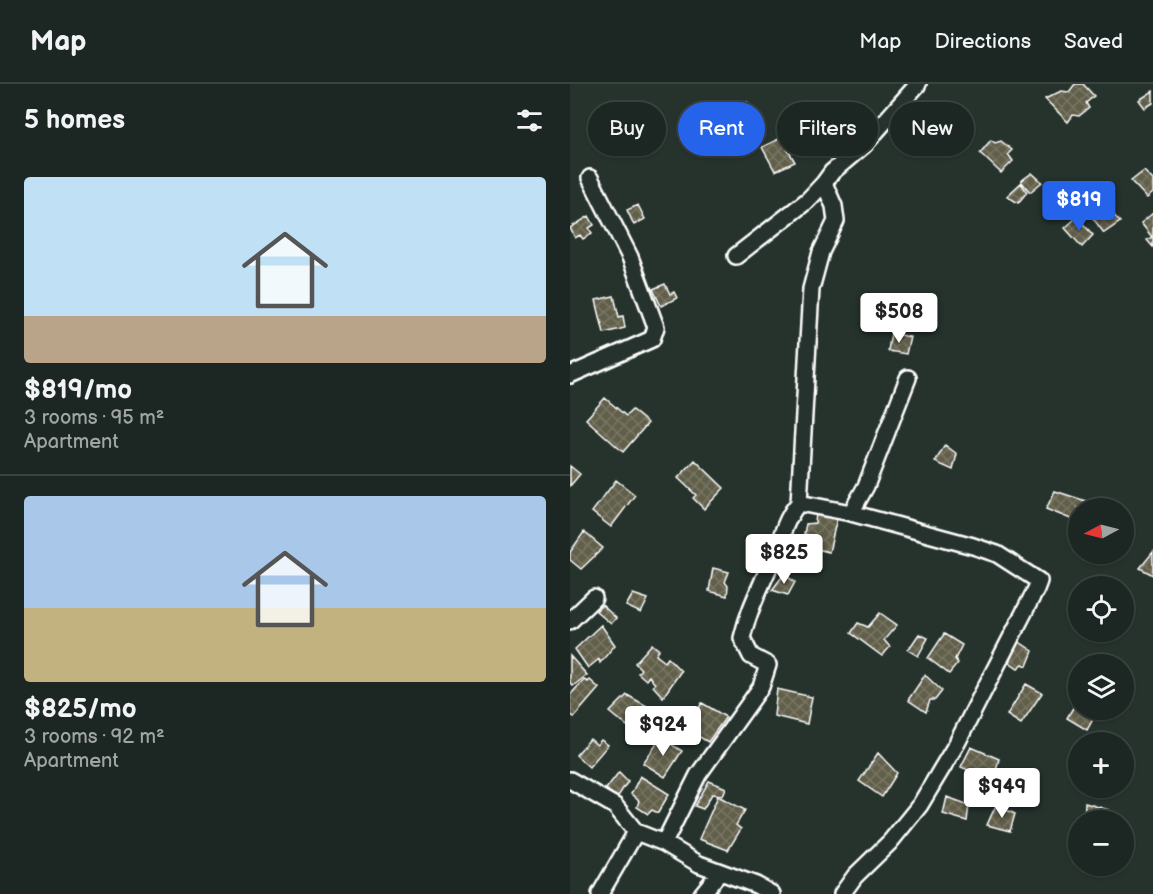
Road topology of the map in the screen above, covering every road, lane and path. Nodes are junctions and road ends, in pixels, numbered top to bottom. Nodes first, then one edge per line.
1 (918, 84) edge
2 (590, 178) dead end
3 (824, 183) junction
4 (736, 256) dead end
5 (570, 375) edge
6 (908, 378) dead end
7 (799, 502) junction
8 (851, 513) junction
9 (594, 598) dead end
10 (570, 621) edge
11 (570, 780) edge
12 (636, 832) junction
13 (663, 843) junction
14 (720, 872) junction
15 (600, 894) edge
16 (702, 894) edge
17 (772, 894) edge
18 (842, 894) edge

1 - 3 street
2 - 5 street
3 - 4 street
3 - 7 street
6 - 8 street
7 - 8 street
7 - 13 street
8 - 18 street
9 - 10 street
11 - 12 street
12 - 13 street
12 - 15 street
13 - 14 street
14 - 16 street
14 - 17 street

